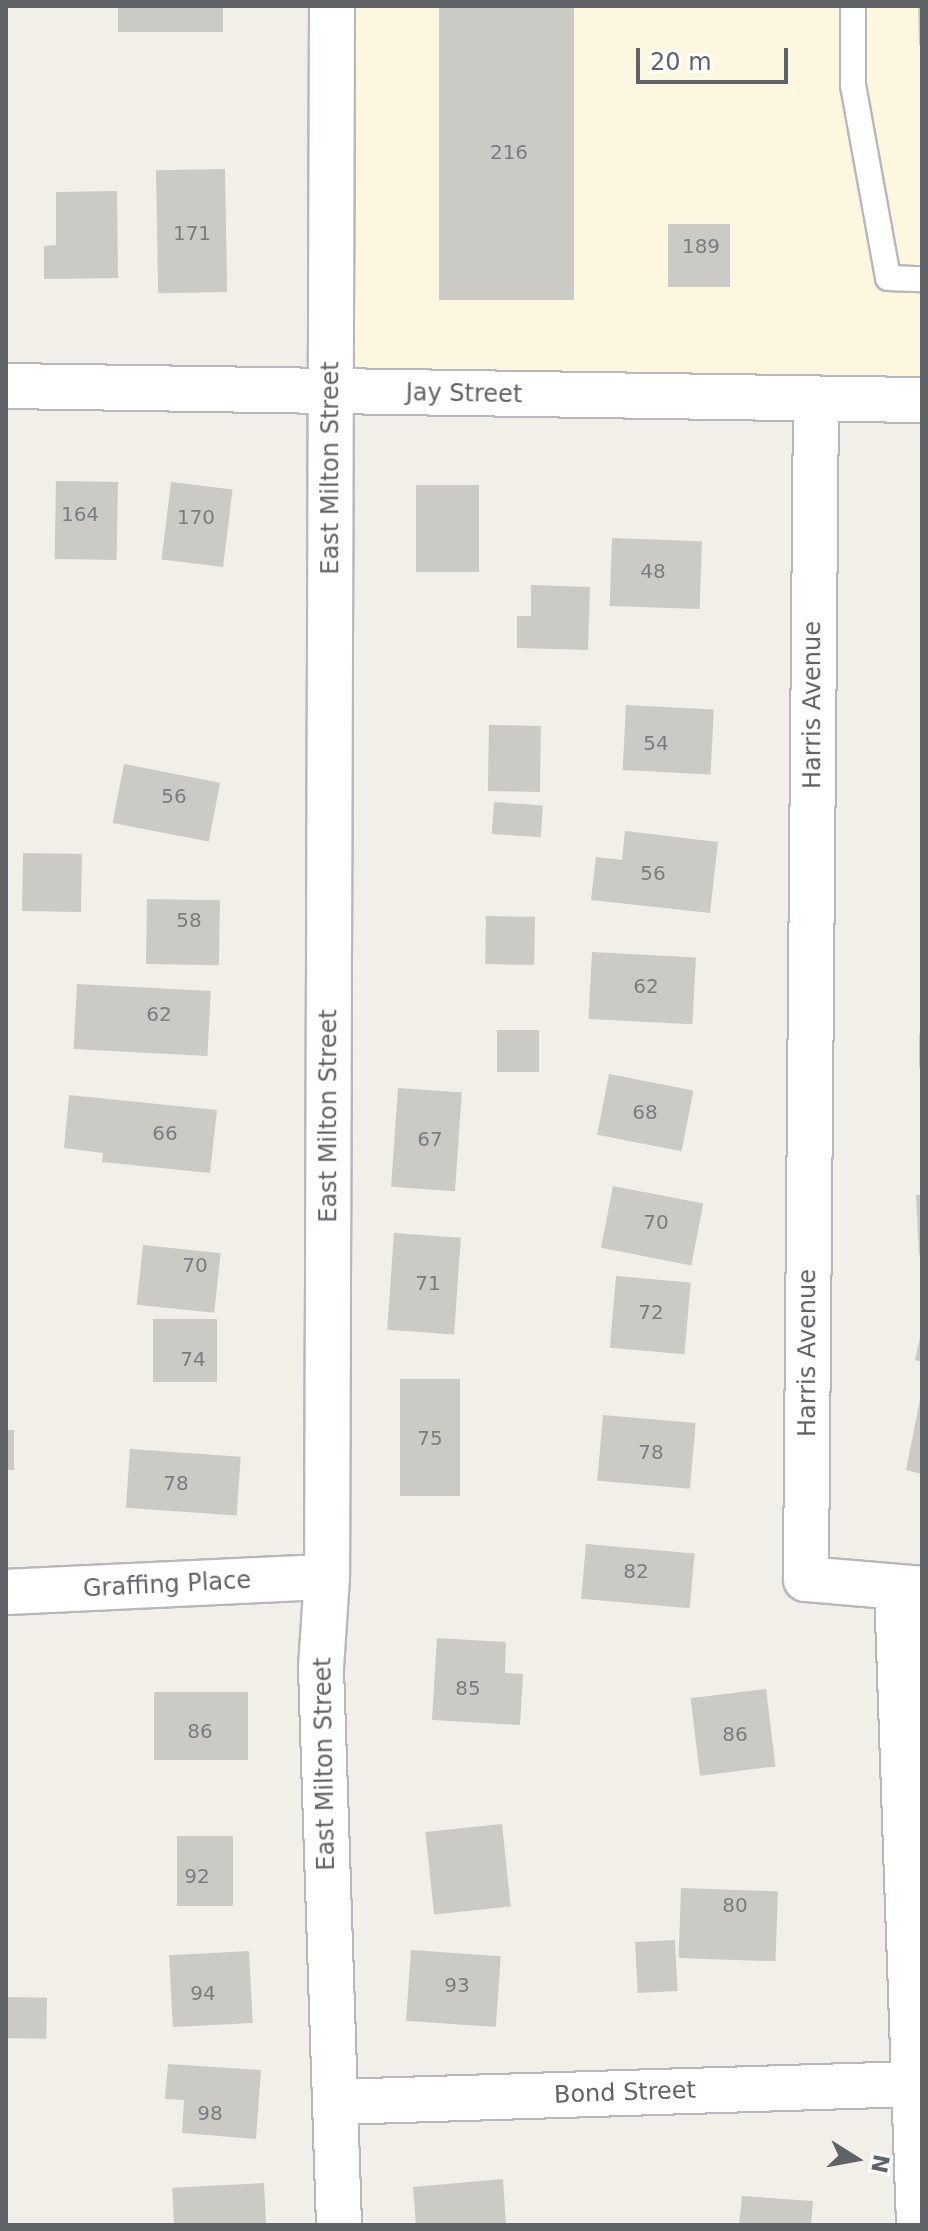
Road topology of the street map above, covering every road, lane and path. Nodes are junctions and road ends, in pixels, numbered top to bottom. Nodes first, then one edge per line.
1 (332, 6) edge
2 (853, 6) edge
3 (922, 279) edge
4 (6, 386) edge
5 (331, 392) junction
6 (816, 399) junction
7 (922, 400) edge
8 (327, 1577) junction
9 (909, 1588) edge
10 (6, 1592) edge
11 (915, 2084) junction
12 (335, 2102) junction
13 (339, 2225) edge
14 (919, 2225) edge

1 - 5 street, East Milton Street
2 - 3 lane
4 - 5 street, Jay Street
5 - 6 street, Jay Street
5 - 8 street, East Milton Street
6 - 7 street, Jay Street
6 - 9 street, Harris Avenue
8 - 10 street, Graffing Place
8 - 12 street, East Milton Street
9 - 11 street, Harris Avenue
11 - 12 street, Bond Street
11 - 14 street, Harris Avenue
12 - 13 street, East Milton Street

